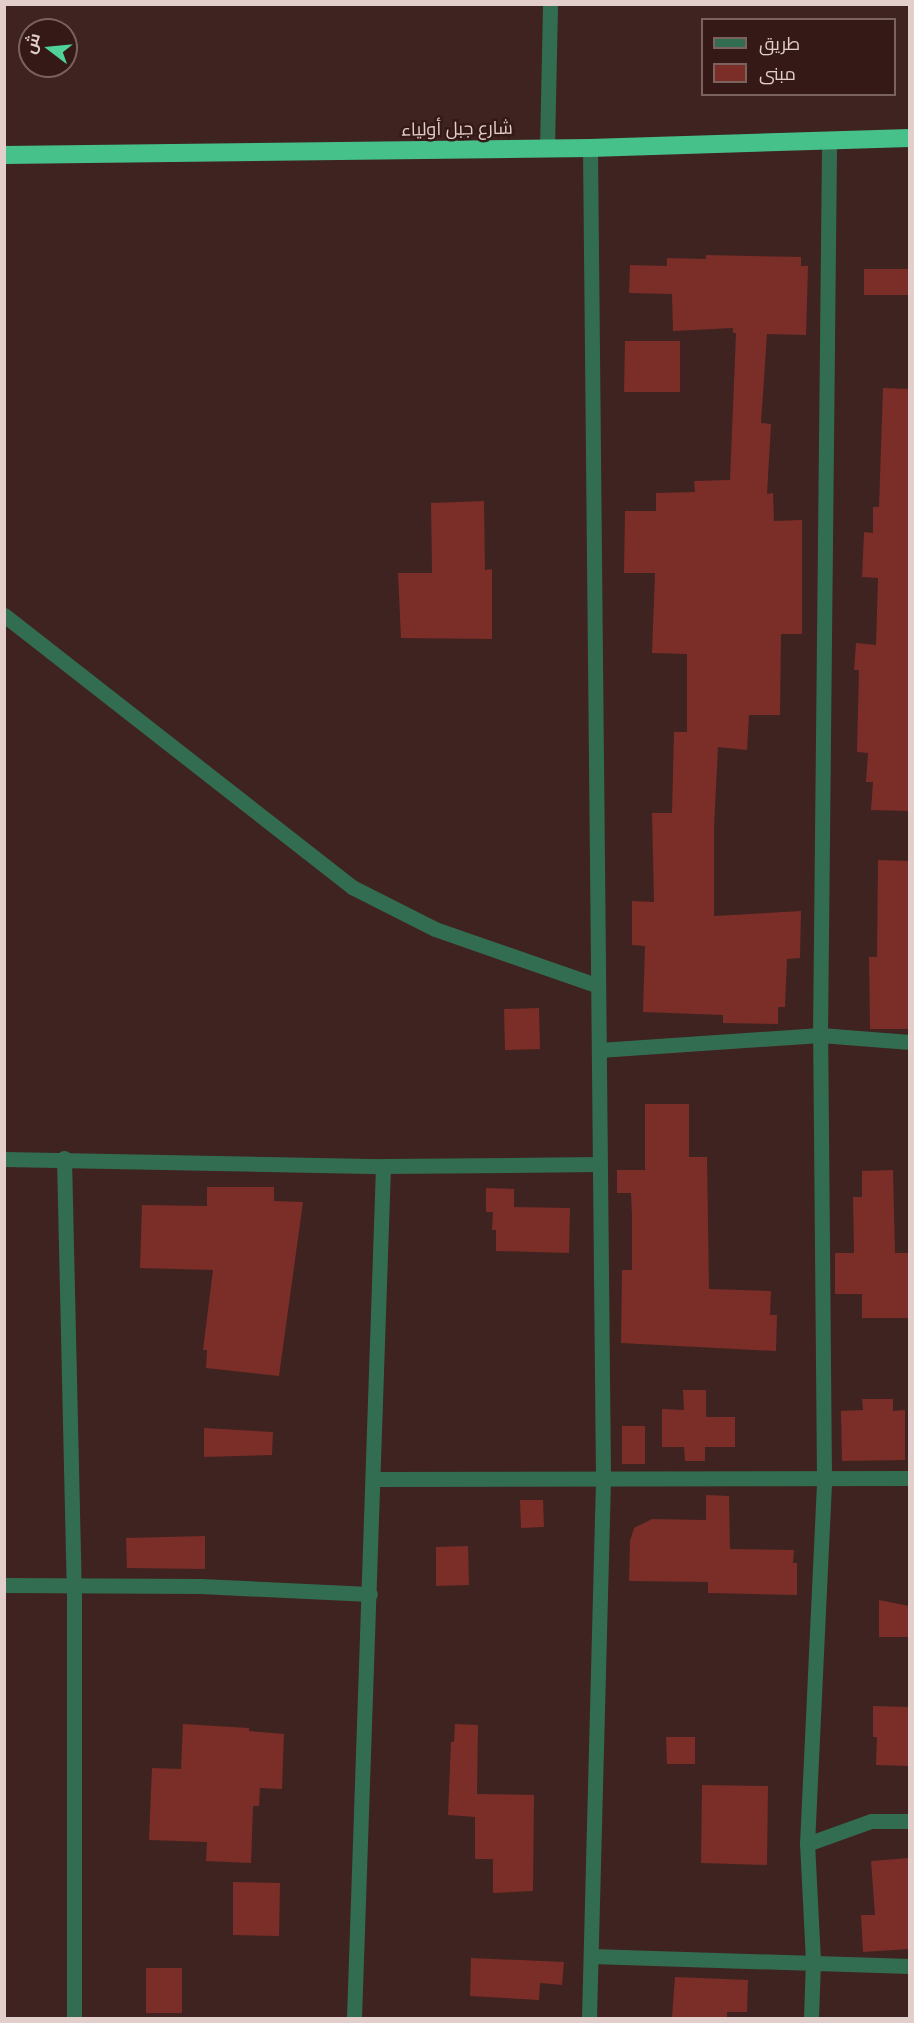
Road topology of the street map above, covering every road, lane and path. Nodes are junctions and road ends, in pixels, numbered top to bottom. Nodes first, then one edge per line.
1 (550, 4) edge
2 (909, 138) edge
3 (829, 140) junction
4 (590, 148) junction
5 (547, 149) junction
6 (4, 155) edge
7 (4, 615) edge
8 (596, 985) junction
9 (820, 1035) junction
10 (909, 1042) edge
11 (599, 1050) junction
12 (64, 1158) junction
13 (4, 1159) edge
14 (598, 1164) junction
15 (383, 1166) junction
16 (824, 1477) junction
17 (603, 1478) junction
18 (909, 1478) edge
19 (374, 1479) junction
20 (4, 1585) edge
21 (74, 1587) junction
22 (370, 1593) junction
23 (909, 1821) edge
24 (807, 1844) junction
25 (591, 1956) junction
26 (813, 1961) junction
27 (909, 1966) edge
28 (74, 2019) edge
29 (354, 2019) edge
30 (590, 2019) edge
31 (811, 2019) edge

1 - 5 street
2 - 3 highway, شارع جبل أولياء
3 - 4 highway, شارع جبل أولياء
3 - 9 street
4 - 5 highway, شارع جبل أولياء
4 - 8 street
5 - 6 highway, شارع جبل أولياء
7 - 8 street
8 - 11 street
9 - 10 street
9 - 11 street
9 - 16 street
11 - 14 street
12 - 13 street
12 - 15 street
12 - 21 street
14 - 15 street
14 - 17 street
15 - 19 street
16 - 17 street
16 - 18 street
16 - 24 street
17 - 19 street
17 - 25 street
19 - 22 street
20 - 21 street
21 - 22 street
21 - 28 street
22 - 29 street
23 - 24 street
24 - 26 street
25 - 26 street
25 - 30 street
26 - 27 street
26 - 31 street

